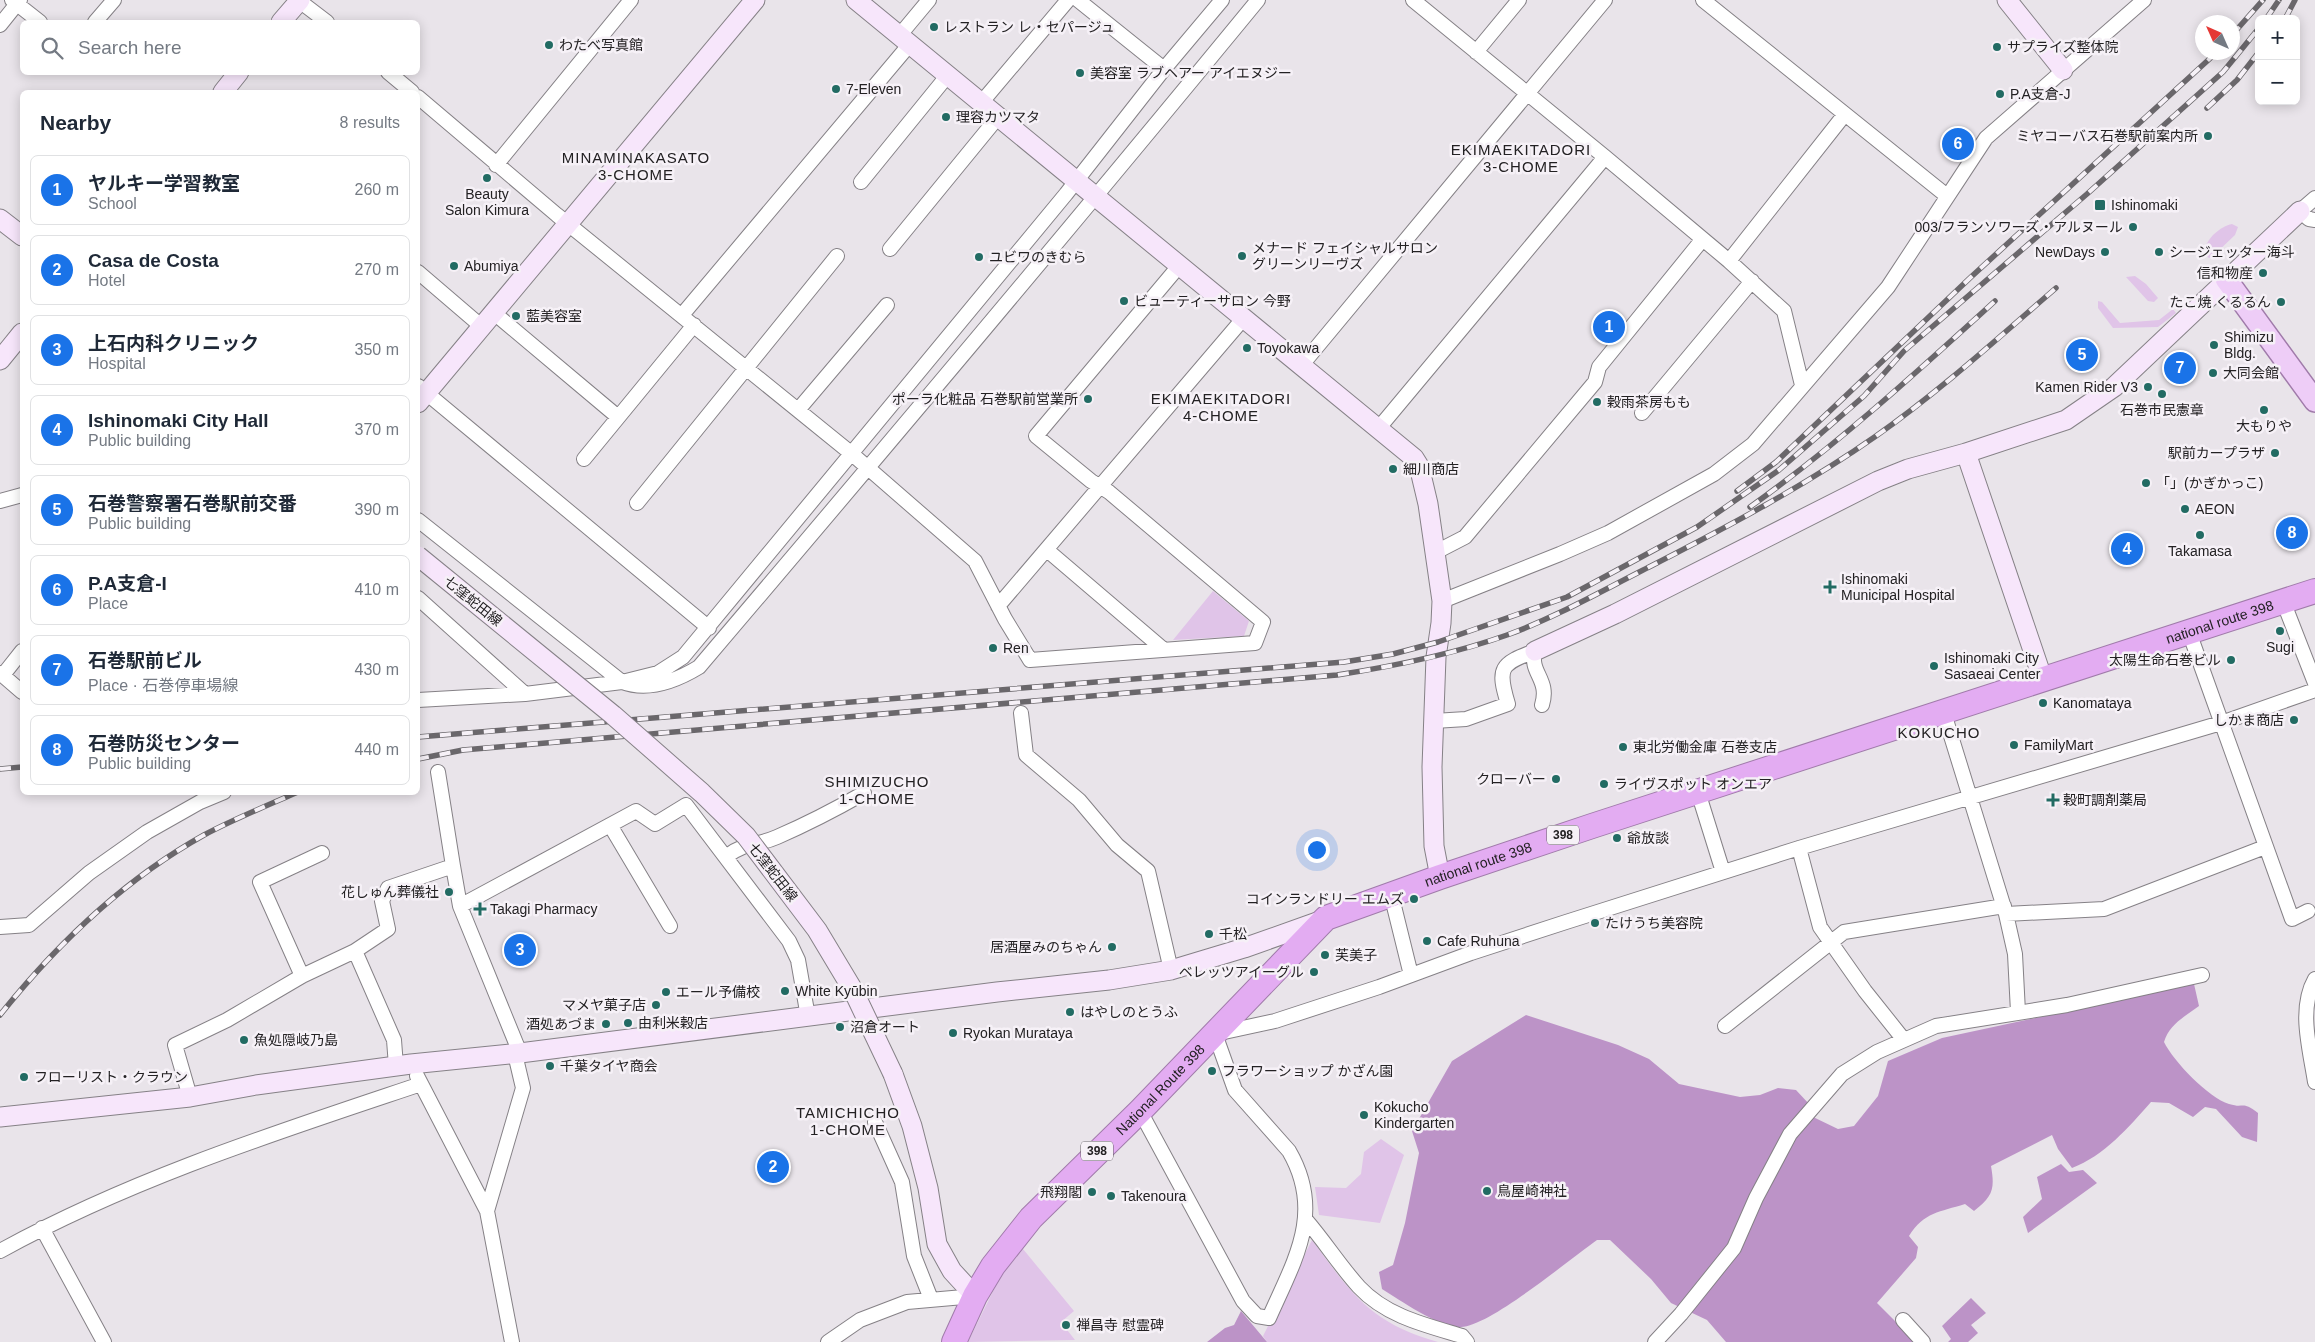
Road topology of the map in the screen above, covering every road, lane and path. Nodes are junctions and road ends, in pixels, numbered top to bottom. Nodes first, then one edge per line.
1 (114, 0) edge
2 (299, 0) edge
3 (631, 0) edge
4 (755, 0) edge
5 (856, 0) edge
6 (929, 0) edge
7 (1068, 0) edge
8 (1078, 0) edge
9 (1258, 0) edge
10 (1413, 0) edge
11 (1519, 0) edge
12 (1605, 0) edge
13 (1704, 0) edge
14 (2008, 0) edge
15 (2144, 0) edge
16 (16, 1) edge
17 (1215, 2) edge
18 (38, 20) edge
19 (97, 20) edge
20 (283, 20) edge
21 (324, 20) edge
22 (0, 25) edge
23 (904, 40) junction
24 (1476, 52) junction
25 (1164, 69) junction
26 (2063, 70) junction
27 (237, 75) edge
28 (392, 75) edge
29 (948, 76) junction
30 (225, 90) edge
31 (410, 90) edge
32 (1526, 94) junction
33 (420, 99) edge
34 (981, 103) junction
35 (1845, 114) junction
36 (998, 117) junction
37 (1605, 157) junction
38 (496, 165) junction
39 (861, 182) dead end
40 (1076, 182) junction
41 (1946, 196) junction
42 (1094, 197) junction
43 (2315, 198) edge
44 (2308, 216) edge
45 (0, 219) edge
46 (569, 223) junction
47 (20, 234) edge
48 (1702, 240) junction
49 (890, 249) dead end
50 (837, 256) dead end
51 (1729, 261) junction
52 (1179, 266) junction
53 (420, 273) edge
54 (2226, 279) junction
55 (1752, 281) junction
56 (887, 305) dead end
57 (682, 315) junction
58 (1243, 318) junction
59 (487, 319) junction
60 (694, 325) junction
61 (20, 335) edge
62 (0, 360) edge
63 (1301, 366) junction
64 (747, 368) junction
65 (1802, 386) junction
66 (420, 394) edge
67 (2315, 401) edge
68 (798, 410) junction
69 (1642, 413) dead end
70 (618, 418) junction
71 (1378, 429) junction
72 (1966, 452) junction
73 (852, 454) junction
74 (584, 459) dead end
75 (868, 468) junction
76 (1101, 488) junction
77 (20, 496) edge
78 (0, 501) edge
79 (638, 503) dead end
80 (420, 522) edge
81 (1047, 550) junction
82 (1434, 553) junction
83 (420, 558) edge
84 (2315, 591) edge
85 (420, 600) edge
86 (1442, 601) junction
87 (2283, 601) junction
88 (998, 606) junction
89 (709, 628) junction
90 (2189, 632) junction
91 (1163, 649) junction
92 (1535, 651) junction
93 (20, 653) edge
94 (1, 674) edge
95 (2043, 680) junction
96 (622, 682) junction
97 (2315, 683) edge
98 (20, 690) edge
99 (2315, 690) edge
100 (525, 694) junction
101 (420, 700) edge
102 (1542, 705) dead end
103 (1943, 710) junction
104 (1021, 713) dead end
105 (1434, 721) junction
106 (2221, 723) junction
107 (438, 772) dead end
108 (1698, 792) junction
109 (864, 793) dead end
110 (217, 795) edge
111 (1970, 796) junction
112 (610, 825) junction
113 (2265, 847) junction
114 (1799, 848) junction
115 (322, 854) dead end
116 (727, 856) junction
117 (452, 866) junction
118 (1723, 872) junction
119 (1440, 877) junction
120 (1391, 894) junction
121 (460, 906) junction
122 (2005, 910) junction
123 (2308, 911) dead end
124 (1326, 918) junction
125 (670, 926) dead end
126 (0, 927) edge
127 (1261, 942) junction
128 (1830, 942) junction
129 (355, 951) junction
130 (1171, 970) junction
131 (1411, 975) junction
132 (2202, 975) dead end
133 (302, 976) junction
134 (2315, 979) edge
135 (1268, 980) junction
136 (2018, 1012) junction
137 (808, 1017) junction
138 (1725, 1026) dead end
139 (1215, 1034) junction
140 (1904, 1040) junction
141 (518, 1053) junction
142 (403, 1065) junction
143 (2315, 1082) edge
144 (421, 1084) junction
145 (190, 1097) junction
146 (1140, 1111) junction
147 (0, 1118) edge
148 (875, 1122) dead end
149 (487, 1211) junction
150 (1306, 1220) junction
151 (42, 1228) junction
152 (0, 1251) edge
153 (974, 1296) junction
154 (931, 1299) junction
155 (1902, 1320) dead end
156 (1461, 1340) edge
157 (104, 1342) edge
158 (512, 1342) edge
159 (828, 1342) edge
160 (954, 1342) edge
161 (1655, 1342) edge
162 (1923, 1342) edge

1 - 19 street
2 - 20 street
2 - 21 street
3 - 38 street
4 - 46 street
5 - 23 street
6 - 23 street
7 - 34 street
8 - 25 street
9 - 42 street
10 - 24 street
11 - 24 street
12 - 32 street
13 - 35 street
14 - 26 street
15 - 26 street
16 - 18 street
16 - 22 street
17 - 25 street
23 - 29 street
23 - 57 street
24 - 32 street
25 - 40 street
26 - 41 street
27 - 30 street
28 - 31 street
29 - 34 street
29 - 39 street
32 - 37 street
32 - 63 street
33 - 38 street
34 - 36 street
35 - 41 street
35 - 51 street
36 - 40 street
36 - 49 street
37 - 48 street
37 - 71 street
38 - 46 street
40 - 42 street
40 - 73 street
41 - 65 street
42 - 52 street
42 - 75 street
43 - 44 street
44 - 54 street
45 - 47 street
46 - 57 street
46 - 59 street
48 - 51 street
48 - 82 street
50 - 64 street
51 - 55 street
52 - 58 street
52 - 76 street
53 - 59 street
54 - 67 main road
54 - 72 street
55 - 65 street
55 - 69 street
56 - 68 street
57 - 60 street
58 - 63 street
58 - 76 street
59 - 66 street
59 - 70 street
60 - 64 street
60 - 70 street
61 - 62 street
63 - 71 street
64 - 68 street
64 - 79 street
65 - 86 street
66 - 89 street
68 - 73 street
70 - 74 street
71 - 82 street
72 - 92 street
72 - 95 street
73 - 75 street
73 - 89 street
75 - 88 street
75 - 96 street
76 - 81 street
76 - 91 street
77 - 78 street
80 - 96 street
81 - 88 street
81 - 91 street
82 - 86 street
83 - 153 street, 七窪蛇田線, bridge
84 - 87 highway, national route 398 / 398
85 - 100 street
86 - 105 street
87 - 90 highway, national route 398 / 398
87 - 97 street
88 - 91 street
89 - 96 street
90 - 95 highway, national route 398 / 398
90 - 106 street
92 - 102 street
92 - 105 street
93 - 94 street
94 - 98 street
95 - 103 highway, national route 398 / 398
96 - 100 street
99 - 106 street
100 - 101 street
103 - 108 highway, national route 398 / 398
103 - 111 street
104 - 130 street
105 - 119 street
106 - 111 street
106 - 113 street
107 - 117 street
108 - 118 street
108 - 119 highway, national route 398 / 398
109 - 116 street
110 - 126 street
111 - 114 street
111 - 122 street
112 - 116 street
112 - 121 street
112 - 125 street
113 - 122 street
113 - 123 street
114 - 118 street
114 - 128 street
115 - 133 street
116 - 137 street
117 - 121 street
117 - 129 street
118 - 131 street
119 - 120 highway, national route 398 / 398
120 - 124 highway, national route 398 / 398
120 - 131 street
121 - 141 street
122 - 128 street
122 - 136 street
124 - 127 street
124 - 135 highway, National Route 398 / 398
127 - 130 street
127 - 135 street
128 - 138 street
128 - 140 street
129 - 133 street
129 - 142 street
130 - 137 street
131 - 139 street
132 - 136 street
133 - 145 street
134 - 143 street
135 - 139 highway, National Route 398 / 398
136 - 140 street
137 - 141 street
139 - 146 highway, National Route 398 / 398
139 - 150 street
140 - 161 street
141 - 142 street
141 - 149 street
142 - 144 street
142 - 145 street
144 - 149 street
144 - 151 street
145 - 147 street
146 - 150 street
146 - 153 highway, National Route 398 / 398
148 - 154 street
149 - 158 street
150 - 156 street
151 - 152 street
151 - 157 street
153 - 154 street
153 - 160 highway, National Route 398 / 398
154 - 159 street
155 - 162 street

